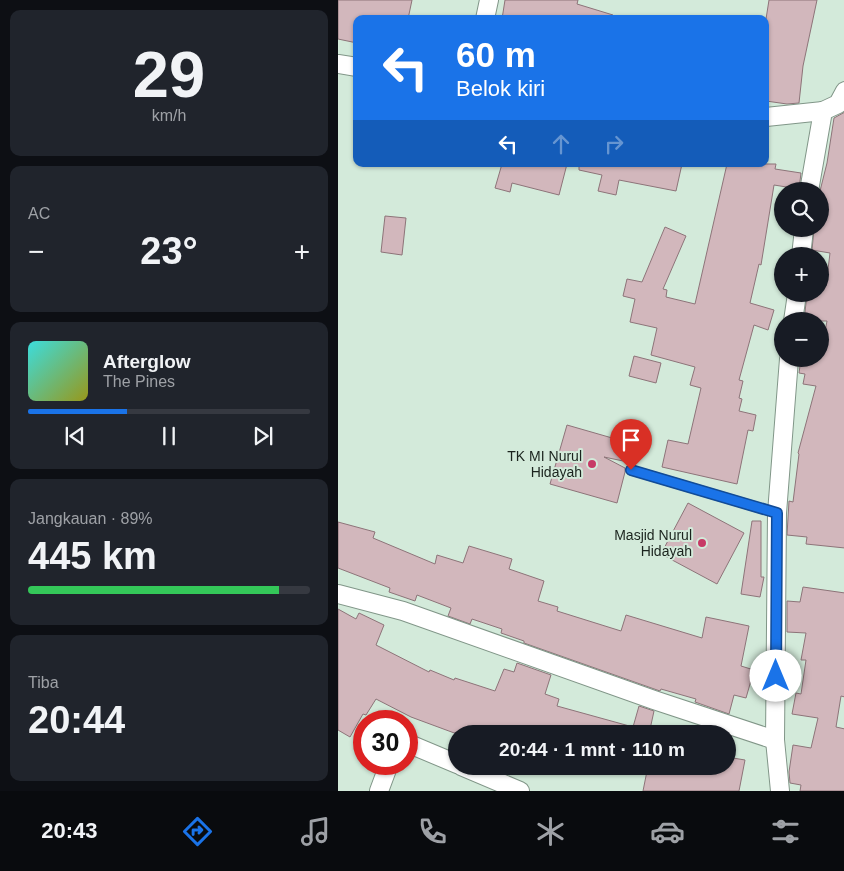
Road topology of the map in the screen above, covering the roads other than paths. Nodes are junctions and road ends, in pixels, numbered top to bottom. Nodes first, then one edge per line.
1 (489, 0) edge
2 (486, 15) edge
3 (338, 64) edge
4 (353, 66) edge
5 (837, 102) edge
6 (769, 116) edge
7 (812, 182) edge
8 (788, 367) edge
9 (631, 470) dead end
10 (777, 513) junction
11 (338, 594) edge
12 (775, 740) junction
13 (418, 748) edge
14 (448, 760) edge
15 (385, 775) edge
16 (482, 775) edge
17 (379, 791) edge
18 (520, 791) edge
19 (780, 791) edge

1 - 2 street
3 - 4 street
5 - 6 street
5 - 7 street
8 - 10 street
9 - 10 lane
10 - 12 street
11 - 12 street
12 - 19 street
13 - 14 street
15 - 17 street
16 - 18 street

